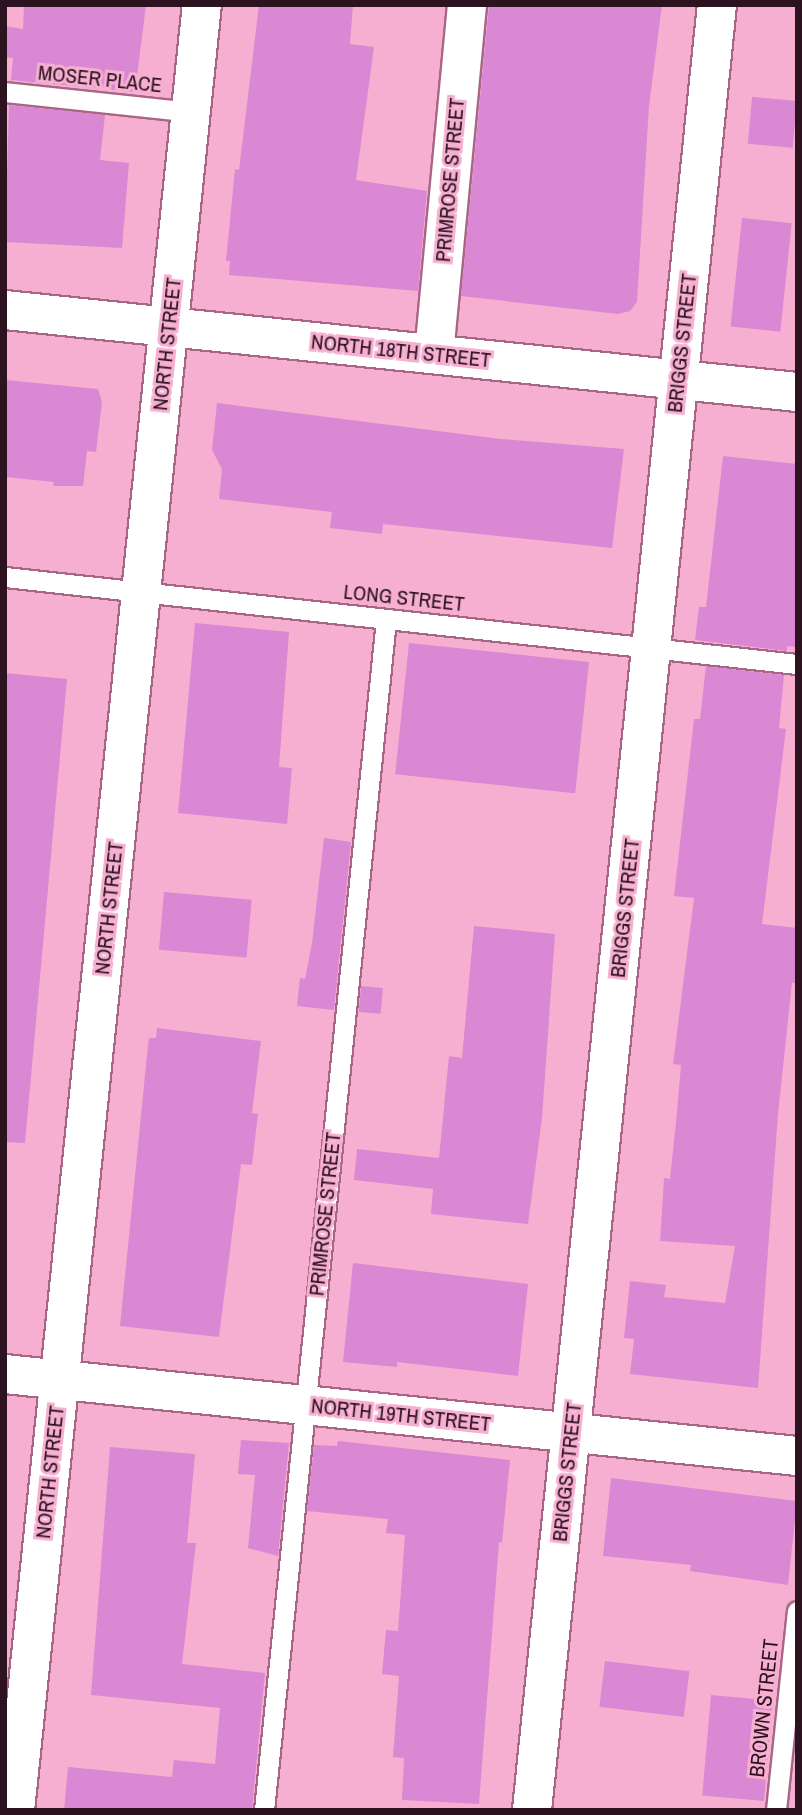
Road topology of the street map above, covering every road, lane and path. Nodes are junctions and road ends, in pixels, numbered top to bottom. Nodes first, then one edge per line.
1 (202, 5) edge
2 (467, 5) edge
3 (717, 5) edge
4 (5, 92) edge
5 (191, 112) junction
6 (5, 310) edge
7 (169, 327) junction
8 (434, 355) junction
9 (679, 380) junction
10 (797, 392) edge
11 (5, 577) edge
12 (142, 592) junction
13 (386, 619) junction
14 (652, 648) junction
15 (797, 664) edge
16 (5, 1374) edge
17 (60, 1380) junction
18 (305, 1405) junction
19 (571, 1432) junction
20 (797, 1456) edge
21 (797, 1611) edge
22 (15, 1810) edge
23 (264, 1810) edge
24 (532, 1810) edge
25 (776, 1810) edge

1 - 5 street, NORTH STREET
2 - 8 street, PRIMROSE STREET
3 - 9 street, BRIGGS STREET
4 - 5 lane, MOSER PLACE
5 - 7 street, NORTH STREET
6 - 7 street, NORTH 18TH STREET
7 - 8 street, NORTH 18TH STREET
7 - 12 street, NORTH STREET
8 - 9 street, NORTH 18TH STREET
9 - 10 street, NORTH 18TH STREET
9 - 14 street, BRIGGS STREET
11 - 12 lane, LONG STREET
12 - 13 lane, LONG STREET
12 - 17 street, NORTH STREET
13 - 14 lane, LONG STREET
13 - 18 lane, PRIMROSE STREET
14 - 15 lane, LONG STREET
14 - 19 street, BRIGGS STREET
16 - 17 street, NORTH 19TH STREET
17 - 18 street, NORTH 19TH STREET
17 - 22 street, NORTH STREET
18 - 19 street, NORTH 19TH STREET
18 - 23 lane, PRIMROSE STREET
19 - 20 street, NORTH 19TH STREET
19 - 24 street, BRIGGS STREET
21 - 25 lane, BROWN STREET

